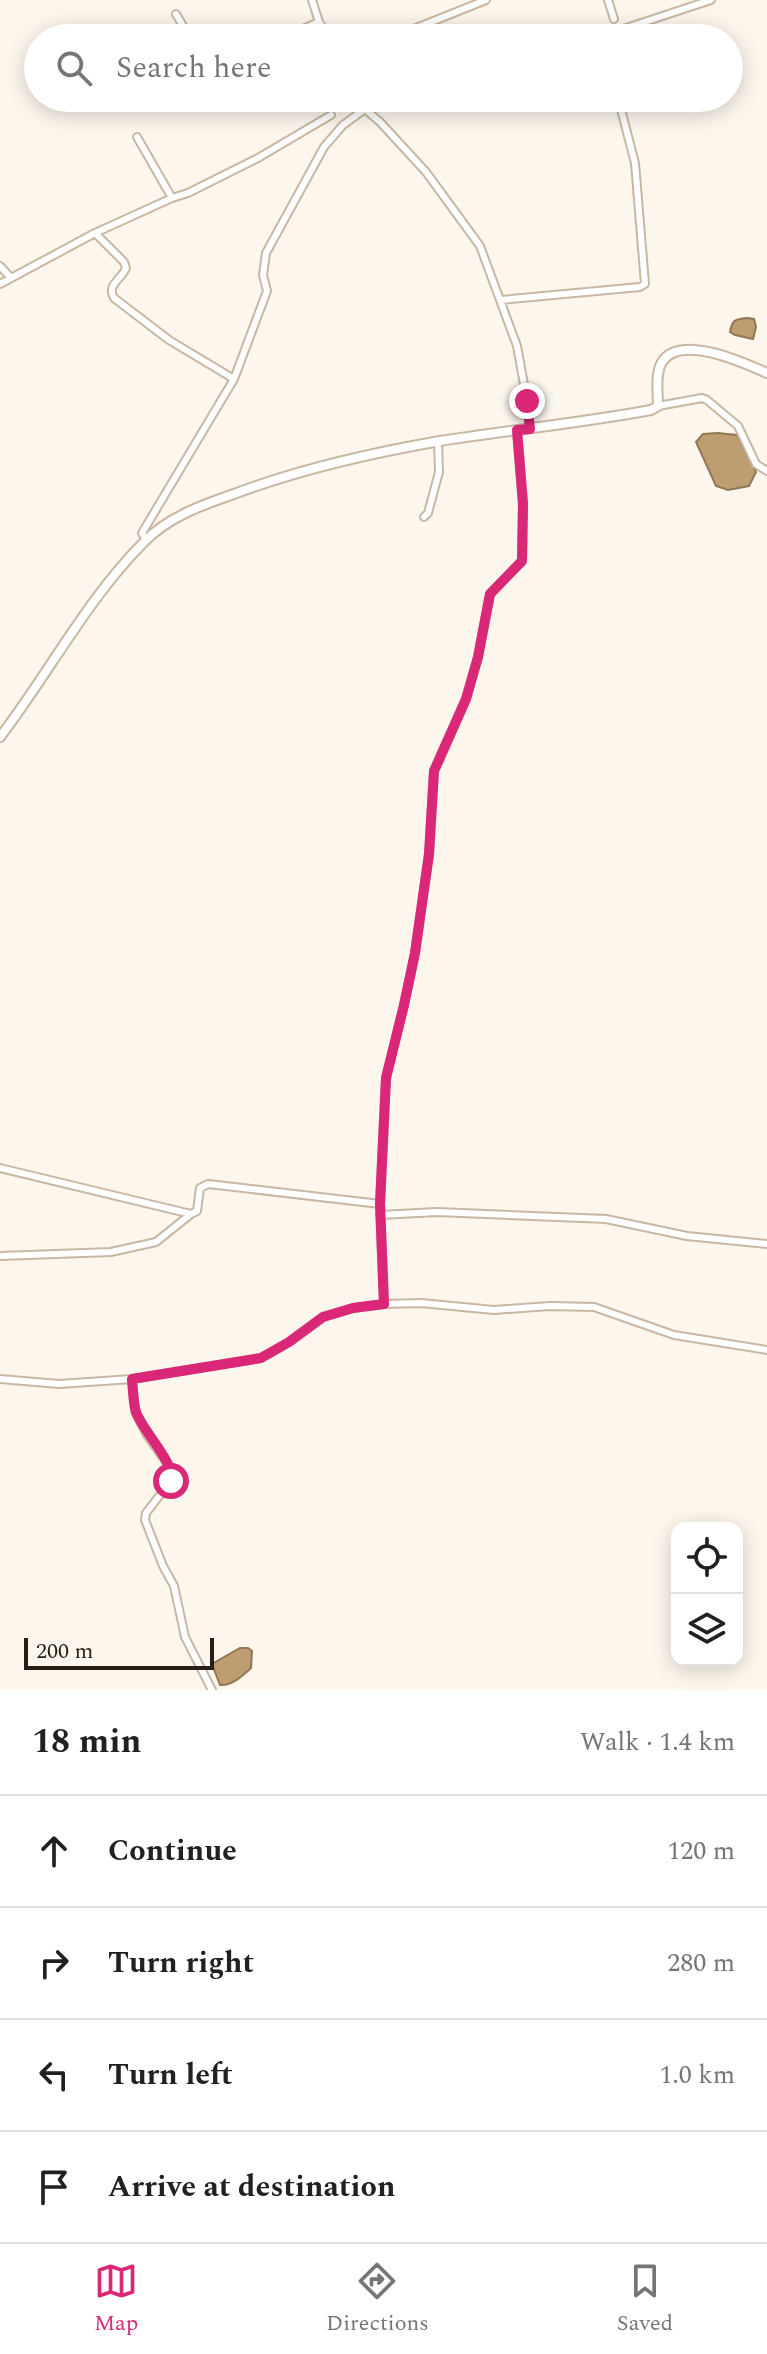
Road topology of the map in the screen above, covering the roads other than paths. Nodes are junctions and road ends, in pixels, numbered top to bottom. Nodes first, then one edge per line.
1 (312, 0) edge
2 (486, 0) edge
3 (608, 0) edge
4 (711, 0) edge
5 (176, 14) dead end
6 (614, 19) dead end
7 (319, 22) joint
8 (182, 24) edge
9 (314, 24) edge
10 (426, 24) edge
11 (640, 24) edge
12 (361, 112) edge
13 (368, 112) edge
14 (622, 112) edge
15 (331, 115) dead end
16 (137, 137) dead end
17 (172, 198) junction
18 (95, 233) junction
19 (0, 266) edge
20 (11, 278) junction
21 (0, 284) edge
22 (501, 300) junction
23 (767, 373) edge
24 (234, 379) junction
25 (658, 406) junction
26 (530, 429) junction
27 (517, 430) junction
28 (438, 442) junction
29 (767, 471) edge
30 (424, 517) dead end
31 (146, 540) junction
32 (0, 737) edge
33 (0, 1168) edge
34 (380, 1204) junction
35 (191, 1214) junction
36 (380, 1215) junction
37 (767, 1244) edge
38 (0, 1256) edge
39 (384, 1304) junction
40 (767, 1350) edge
41 (0, 1379) edge
42 (132, 1379) junction
43 (212, 1690) edge

1 - 7 street
2 - 10 street
3 - 6 street
4 - 11 street
5 - 8 street
7 - 9 street
12 - 24 street
13 - 22 street
14 - 22 street
15 - 17 street
16 - 17 street
17 - 18 street
18 - 20 street
18 - 24 street
19 - 20 street
20 - 21 street
22 - 26 street
23 - 25 main road
24 - 31 street
25 - 26 main road
25 - 29 street
26 - 27 main road
27 - 28 main road
27 - 34 street
28 - 30 street
28 - 31 main road
31 - 32 main road
33 - 35 street
34 - 35 street
34 - 36 street
35 - 38 street
36 - 37 street
36 - 39 street
39 - 40 street
39 - 42 street
41 - 42 street
42 - 43 street

